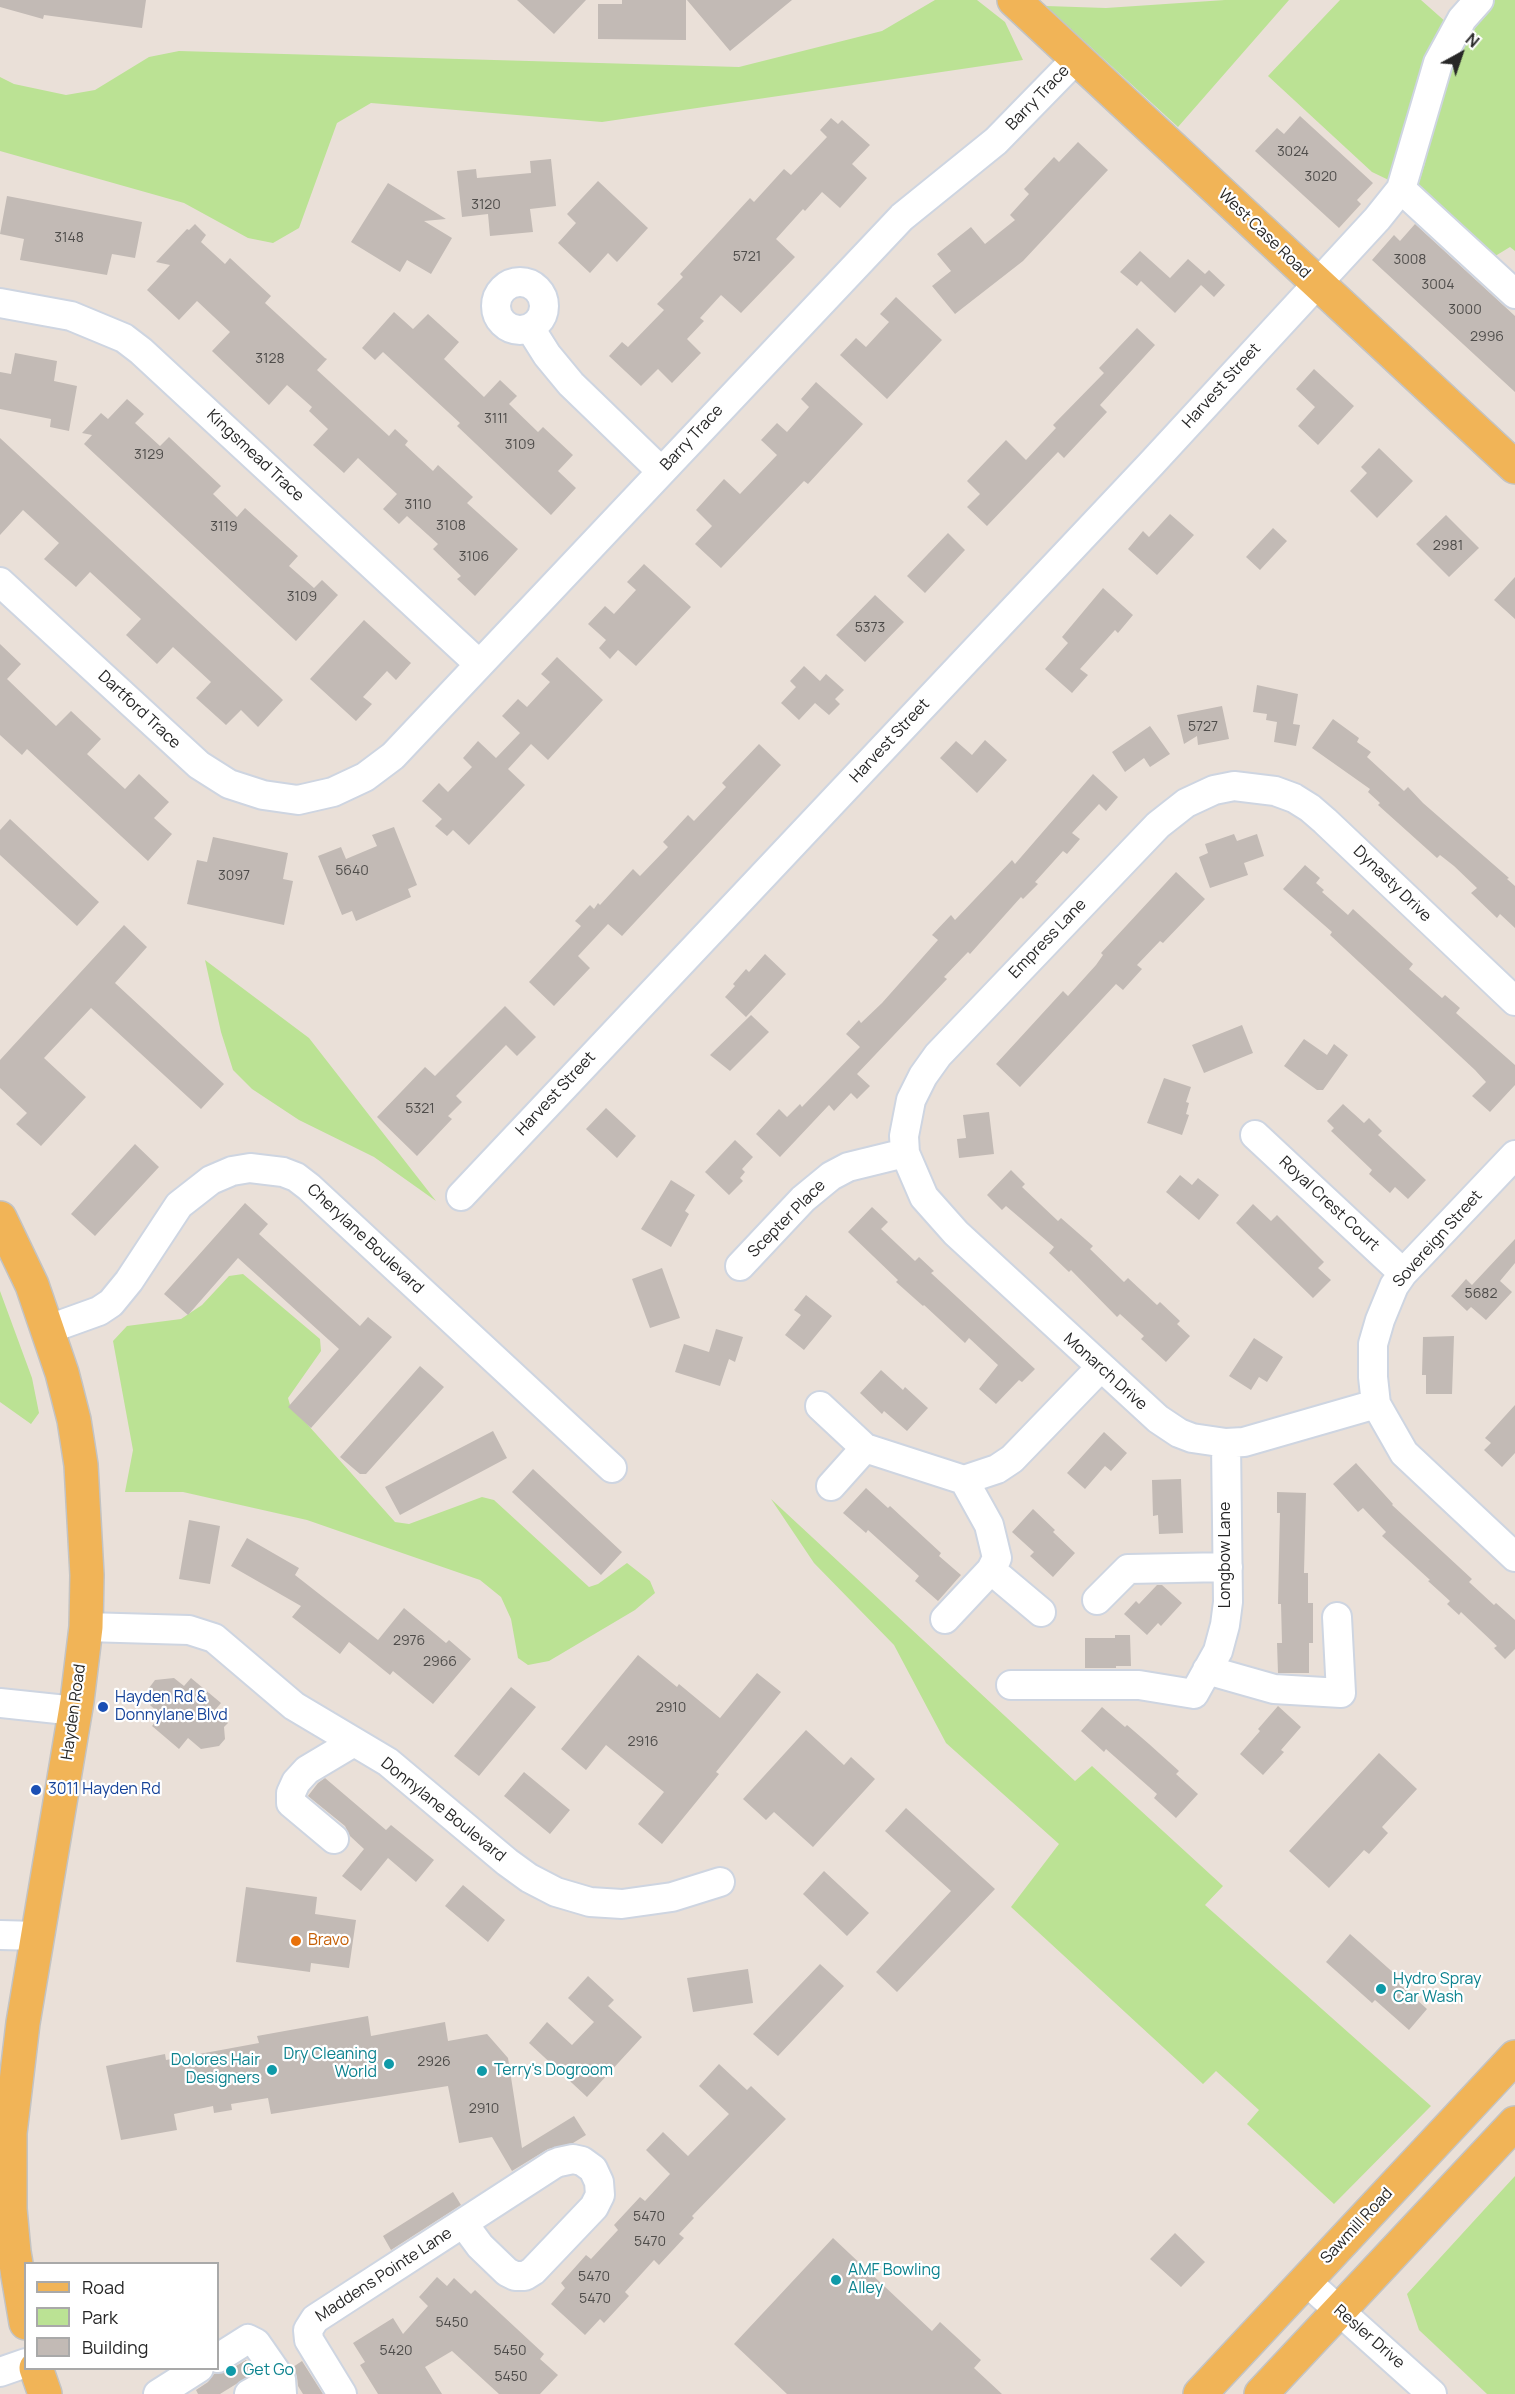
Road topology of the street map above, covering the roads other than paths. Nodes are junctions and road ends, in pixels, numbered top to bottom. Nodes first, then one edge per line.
1 (1014, 0) edge
2 (1479, 0) edge
3 (1078, 57) junction
4 (1401, 189) junction
5 (1316, 283) junction
6 (1515, 294) edge
7 (0, 303) edge
8 (530, 328) dead end
9 (1515, 467) edge
10 (661, 471) junction
11 (0, 582) edge
12 (479, 664) junction
13 (1255, 787) joint
14 (298, 800) joint
15 (1515, 1001) edge
16 (1255, 1135) dead end
17 (905, 1153) junction
18 (1515, 1155) edge
19 (461, 1196) dead end
20 (0, 1218) edge
21 (740, 1266) dead end
22 (1404, 1273) junction
23 (49, 1329) junction
24 (1100, 1368) junction
25 (1376, 1404) junction
26 (820, 1406) dead end
27 (1226, 1443) junction
28 (865, 1448) junction
29 (612, 1468) dead end
30 (964, 1480) junction
31 (831, 1486) dead end
32 (1515, 1557) edge
33 (1228, 1567) junction
34 (991, 1570) junction
35 (1097, 1600) dead end
36 (1041, 1612) dead end
37 (1337, 1617) dead end
38 (945, 1619) dead end
39 (86, 1627) junction
40 (1201, 1682) junction
41 (1011, 1686) dead end
42 (0, 1703) edge
43 (76, 1711) junction
44 (354, 1742) junction
45 (334, 1839) dead end
46 (720, 1882) dead end
47 (0, 1935) edge
48 (38, 1936) junction
49 (1515, 2057) edge
50 (1515, 2123) edge
51 (463, 2223) junction
52 (1306, 2281) junction
53 (24, 2311) edge
54 (1339, 2311) junction
55 (219, 2357) edge
56 (24, 2364) edge
57 (37, 2370) edge
58 (197, 2370) edge
59 (0, 2372) edge
60 (45, 2394) edge
61 (158, 2394) edge
62 (249, 2394) edge
63 (280, 2394) edge
64 (342, 2394) edge
65 (1200, 2394) edge
66 (1261, 2394) edge
67 (1432, 2394) edge

1 - 3 main road, West Case Road
2 - 4 street, Harvest Street
3 - 5 main road, West Case Road
3 - 10 street, Barry Trace
4 - 5 street, Harvest Street
4 - 6 street
5 - 9 main road, West Case Road
5 - 19 street, Harvest Street
7 - 12 street, Kingsmead Trace
8 - 10 street
10 - 12 street, Barry Trace
11 - 14 street, Dartford Trace
12 - 14 street, Barry Trace
13 - 15 street, Dynasty Drive
13 - 17 street, Empress Lane
16 - 22 street, Royal Crest Court
17 - 21 street, Scepter Place
17 - 24 street, Monarch Drive
18 - 22 street, Sovereign Street
20 - 23 main road, Hayden Road
22 - 25 street, Sovereign Street
23 - 29 street, Cherylane Boulevard
23 - 39 main road, Hayden Road
24 - 27 street, Monarch Drive
24 - 30 street
25 - 27 street, Monarch Drive
25 - 32 street
26 - 28 street
27 - 33 street, Longbow Lane
28 - 30 street
28 - 31 street
30 - 34 street
33 - 35 street
33 - 40 street, Longbow Lane
34 - 36 street
34 - 38 street
37 - 40 street
39 - 43 main road, Hayden Road
39 - 44 street, Donnylane Boulevard
40 - 41 street
42 - 43 street
43 - 48 main road, Hayden Road
44 - 45 street
44 - 46 street, Donnylane Boulevard
47 - 48 street
48 - 53 main road, Hayden Road
49 - 52 main road, Sawmill Road
50 - 54 main road
51 - 51 street, Maddens Pointe Lane
51 - 64 street, Maddens Pointe Lane
52 - 54 street, Resler Drive
52 - 65 main road, Sawmill Road
54 - 66 main road
54 - 67 street, Resler Drive
55 - 63 street
56 - 59 street
57 - 60 main road
58 - 61 street
62 - 63 street

